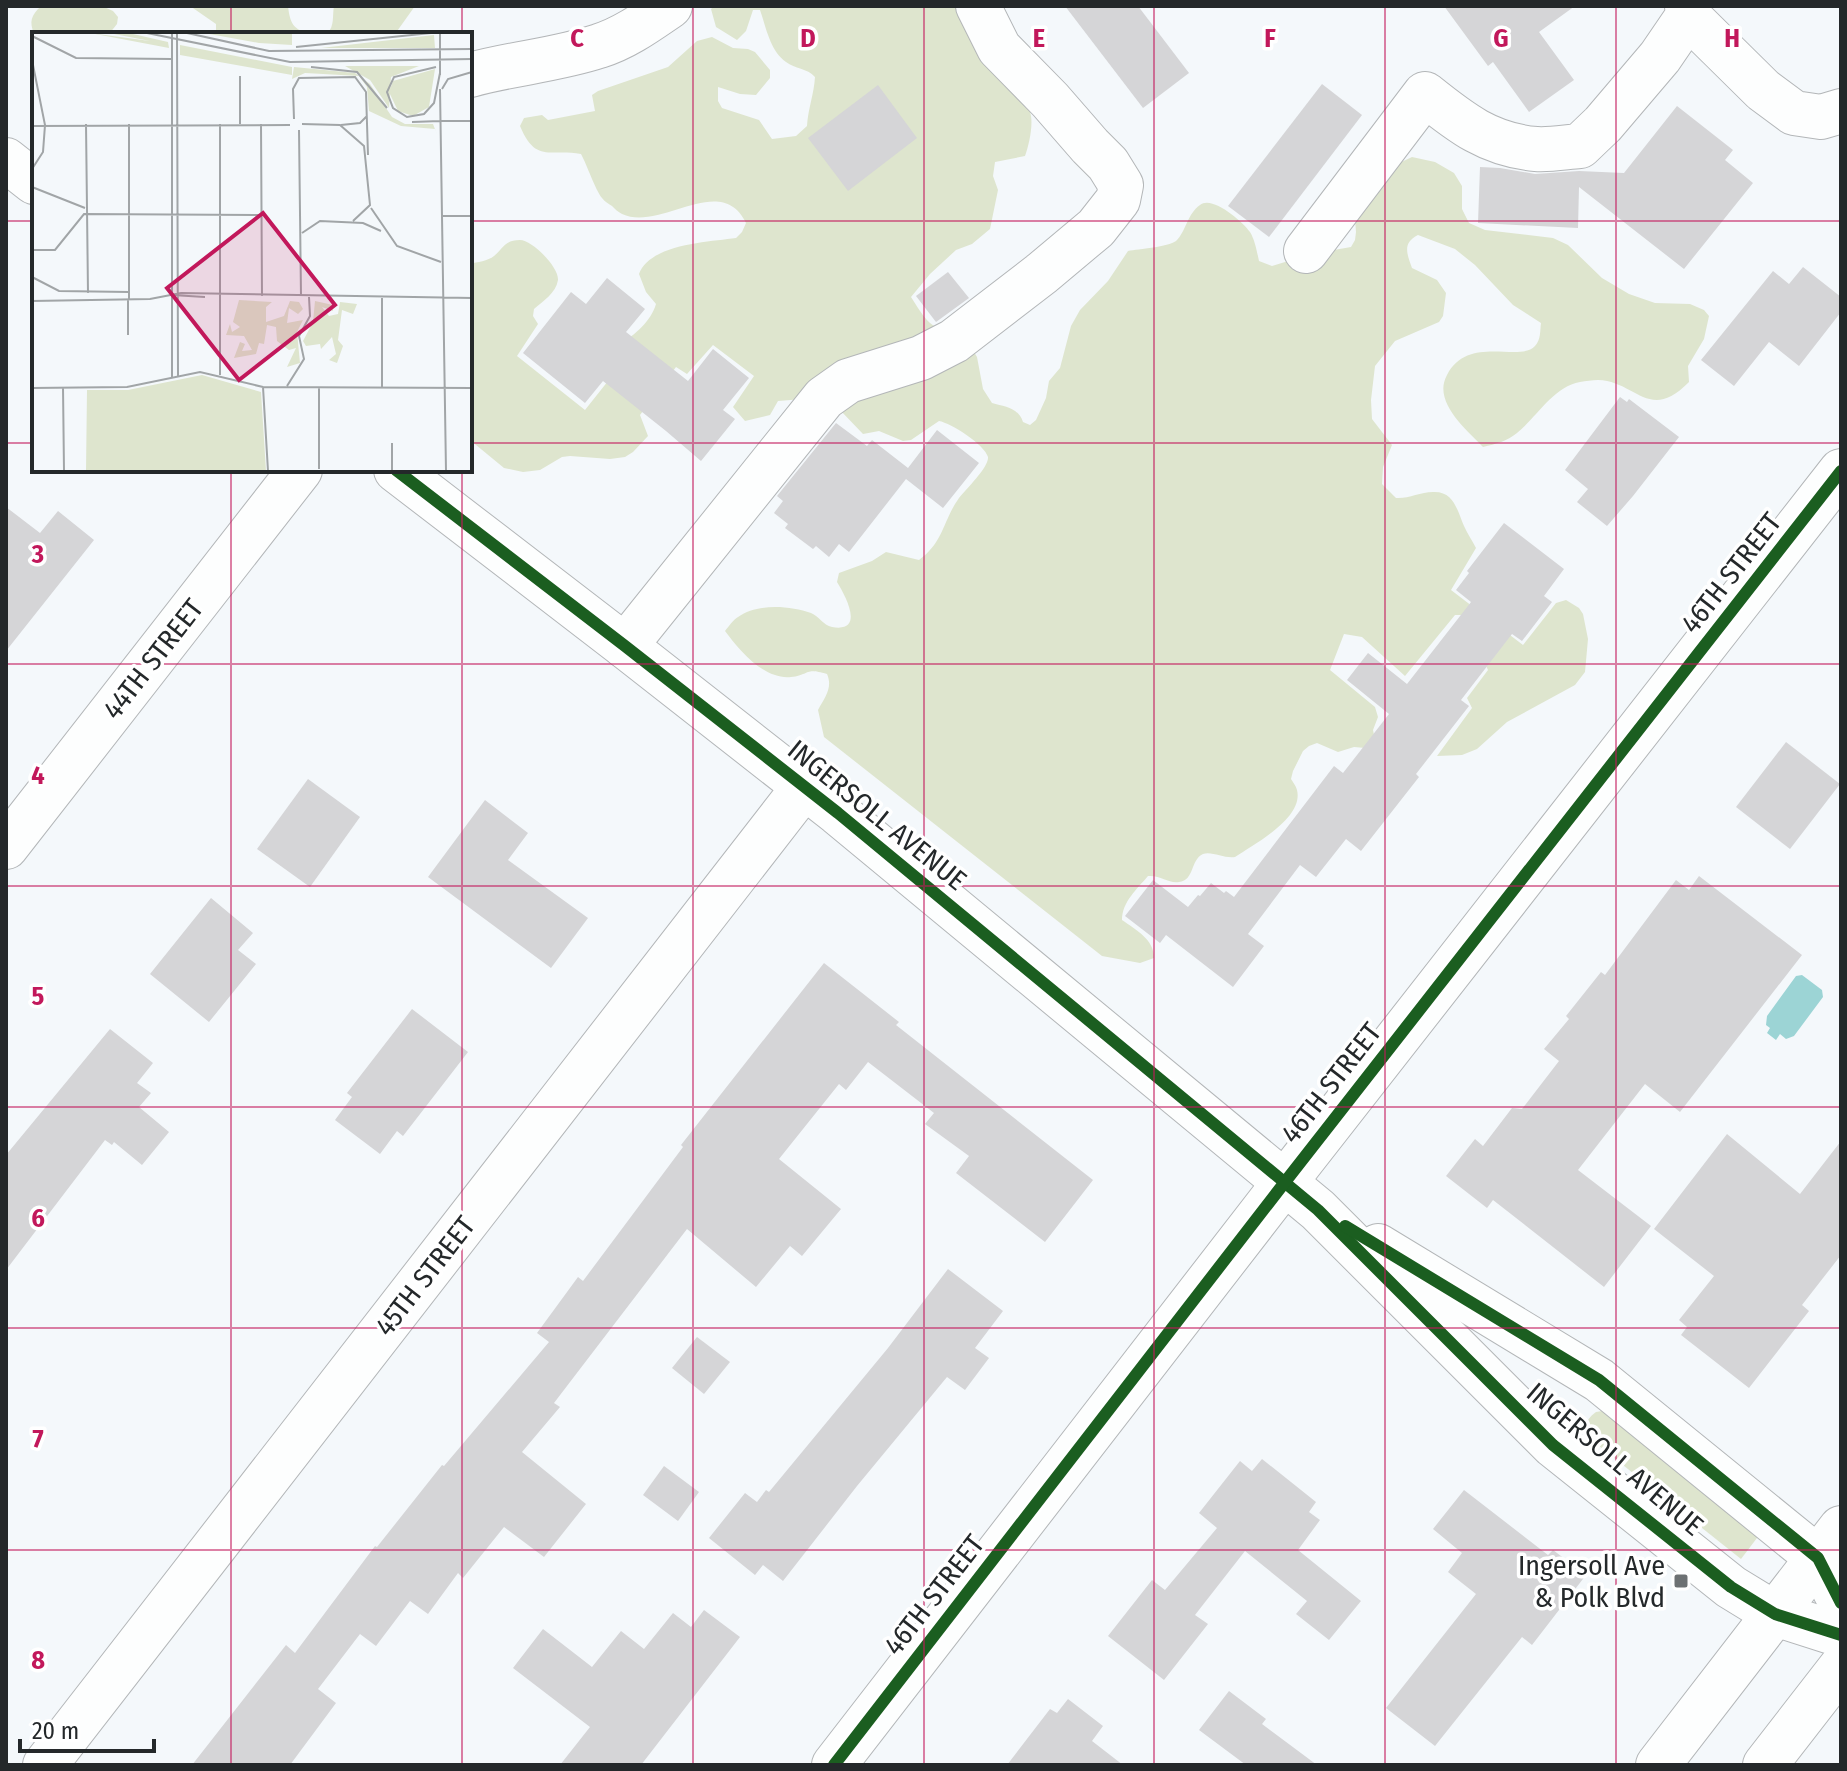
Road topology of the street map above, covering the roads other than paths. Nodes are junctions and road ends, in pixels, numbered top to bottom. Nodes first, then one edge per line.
1 (670, 6) edge
2 (978, 6) edge
3 (1687, 11) edge
4 (472, 74) edge
5 (1841, 111) edge
6 (6, 160) edge
7 (32, 180) edge
8 (1306, 251) dead end
9 (1841, 471) edge
10 (298, 472) edge
11 (399, 472) edge
12 (625, 646) junction
13 (804, 787) junction
14 (6, 847) edge
15 (1285, 1182) junction
16 (1318, 1210) junction
17 (1830, 1543) edge
18 (1841, 1603) edge
19 (1775, 1614) junction
20 (1841, 1635) edge
21 (1841, 1667) edge
22 (45, 1765) edge
23 (834, 1765) edge
24 (1658, 1765) edge
25 (1765, 1765) edge

1 - 4 street
2 - 12 street
3 - 5 street
3 - 8 street
6 - 7 street
9 - 15 street, 46TH STREET
10 - 14 street, 44TH STREET
11 - 12 street, INGERSOLL AVENUE
12 - 13 street, INGERSOLL AVENUE
13 - 15 street, INGERSOLL AVENUE
13 - 22 street, 45TH STREET
15 - 16 street, INGERSOLL AVENUE
15 - 23 street, 46TH STREET
16 - 17 street, INGERSOLL AVENUE
16 - 19 street, INGERSOLL AVENUE
17 - 18 street, INGERSOLL AVENUE
17 - 19 street
19 - 20 street, INGERSOLL AVENUE
19 - 24 street
21 - 25 street

